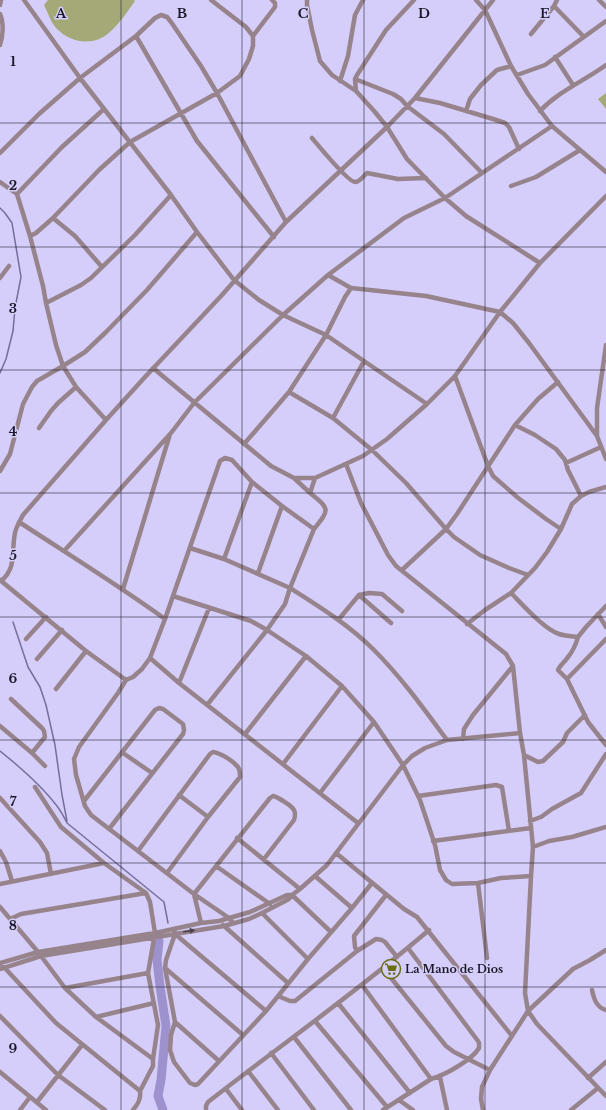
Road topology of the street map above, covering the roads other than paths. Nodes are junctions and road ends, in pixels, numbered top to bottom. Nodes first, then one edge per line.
1 (2, 0) edge
2 (25, 0) edge
3 (211, 0) edge
4 (221, 0) edge
5 (272, 0) edge
6 (307, 0) edge
7 (363, 0) edge
8 (414, 0) edge
9 (476, 0) edge
10 (493, 0) edge
11 (557, 0) edge
12 (599, 0) edge
13 (216, 4) junction
14 (0, 5) edge
15 (554, 6) junction
16 (606, 7) edge
17 (485, 10) junction
18 (0, 14) edge
19 (606, 21) edge
20 (531, 34) dead end
21 (136, 36) junction
22 (253, 36) junction
23 (584, 37) junction
24 (0, 45) edge
25 (555, 57) junction
26 (606, 65) edge
27 (511, 66) junction
28 (516, 75) junction
29 (80, 78) junction
30 (355, 79) junction
31 (340, 82) junction
32 (573, 85) junction
33 (356, 91) junction
34 (217, 93) junction
35 (415, 98) junction
36 (406, 106) junction
37 (104, 109) junction
38 (466, 111) junction
39 (540, 111) junction
40 (181, 113) junction
41 (552, 126) junction
42 (387, 127) junction
43 (312, 138) dead end
44 (130, 142) junction
45 (519, 148) junction
46 (580, 150) junction
47 (0, 153) edge
48 (340, 171) junction
49 (606, 172) edge
50 (482, 174) junction
51 (426, 178) junction
52 (0, 182) edge
53 (511, 186) dead end
54 (16, 194) junction
55 (171, 195) junction
56 (606, 196) edge
57 (445, 198) junction
58 (53, 218) junction
59 (286, 222) junction
60 (197, 232) junction
61 (30, 236) junction
62 (274, 237) junction
63 (540, 263) junction
64 (9, 266) dead end
65 (102, 267) junction
66 (328, 275) junction
67 (0, 278) edge
68 (234, 280) junction
69 (351, 288) junction
70 (46, 303) junction
71 (500, 312) junction
72 (284, 315) junction
73 (326, 335) junction
74 (606, 345) edge
75 (364, 361) junction
76 (63, 366) junction
77 (153, 368) junction
78 (456, 376) junction
79 (558, 382) junction
80 (603, 383) edge
81 (76, 388) junction
82 (289, 392) junction
83 (194, 403) junction
84 (427, 404) junction
85 (334, 418) junction
86 (106, 420) junction
87 (515, 425) junction
88 (39, 428) dead end
89 (171, 433) junction
90 (597, 436) junction
91 (244, 444) junction
92 (601, 447) junction
93 (372, 450) junction
94 (606, 459) edge
95 (566, 463) junction
96 (346, 464) junction
97 (488, 466) junction
98 (0, 471) edge
99 (294, 478) junction
100 (315, 478) junction
101 (252, 482) junction
102 (606, 487) edge
103 (310, 493) junction
104 (581, 496) junction
105 (282, 506) junction
106 (19, 522) junction
107 (314, 529) junction
108 (561, 529) junction
109 (446, 530) junction
110 (190, 548) junction
111 (64, 551) junction
112 (224, 559) junction
113 (402, 570) junction
114 (258, 574) junction
115 (528, 575) junction
116 (0, 580) edge
117 (290, 588) junction
118 (123, 589) junction
119 (511, 593) junction
120 (359, 595) junction
121 (173, 596) junction
122 (606, 606) edge
123 (209, 608) junction
124 (402, 611) dead end
125 (598, 614) junction
126 (46, 617) junction
127 (165, 619) junction
128 (339, 619) junction
129 (391, 623) dead end
130 (467, 624) junction
131 (606, 627) edge
132 (62, 630) junction
133 (267, 630) junction
134 (578, 636) junction
135 (26, 639) dead end
136 (606, 639) edge
137 (86, 651) junction
138 (306, 656) junction
139 (150, 658) junction
140 (37, 659) dead end
141 (513, 666) junction
142 (567, 679) junction
143 (126, 680) junction
144 (179, 683) junction
145 (342, 686) junction
146 (56, 689) dead end
147 (11, 700) dead end
148 (207, 705) junction
149 (585, 715) junction
150 (374, 722) junction
151 (0, 726) edge
152 (520, 733) junction
153 (245, 734) junction
154 (463, 739) junction
155 (447, 740) junction
156 (606, 745) edge
157 (32, 753) junction
158 (123, 753) junction
159 (606, 754) edge
160 (524, 755) junction
161 (604, 761) edge
162 (283, 764) junction
163 (403, 765) junction
164 (45, 766) dead end
165 (152, 773) junction
166 (35, 787) dead end
167 (320, 793) junction
168 (179, 795) junction
169 (418, 796) junction
170 (0, 798) edge
171 (84, 801) junction
172 (208, 817) junction
173 (530, 821) junction
174 (358, 823) junction
175 (606, 827) edge
176 (531, 828) junction
177 (109, 829) junction
178 (509, 831) junction
179 (237, 838) junction
180 (433, 841) junction
181 (533, 847) junction
182 (138, 851) junction
183 (0, 852) edge
184 (336, 853) junction
185 (264, 859) junction
186 (104, 863) junction
187 (216, 866) junction
188 (167, 873) junction
189 (51, 874) junction
190 (315, 876) junction
191 (530, 876) junction
192 (12, 881) junction
193 (372, 883) junction
194 (478, 883) junction
195 (0, 884) edge
196 (300, 889) junction
197 (146, 893) junction
198 (194, 894) junction
199 (292, 894) junction
200 (386, 895) junction
201 (270, 906) junction
202 (0, 907) edge
203 (352, 908) junction
204 (262, 913) junction
205 (229, 918) junction
206 (10, 919) junction
207 (219, 921) junction
208 (201, 923) junction
209 (233, 923) junction
210 (224, 926) junction
211 (429, 930) junction
212 (174, 931) junction
213 (331, 932) junction
214 (155, 935) junction
215 (408, 948) junction
216 (606, 950) edge
217 (358, 951) junction
218 (39, 954) junction
219 (397, 957) junction
220 (487, 958) dead end
221 (308, 959) junction
222 (1, 964) edge
223 (165, 968) junction
224 (383, 968) junction
225 (148, 974) junction
226 (288, 983) junction
227 (362, 985) junction
228 (65, 988) junction
229 (592, 990) dead end
230 (278, 996) junction
231 (154, 1003) junction
232 (338, 1003) junction
233 (606, 1010) edge
234 (266, 1011) junction
235 (528, 1011) junction
236 (0, 1016) edge
237 (96, 1017) junction
238 (315, 1021) junction
239 (175, 1022) junction
240 (243, 1035) junction
241 (512, 1036) junction
242 (294, 1037) junction
243 (82, 1045) junction
244 (272, 1053) junction
245 (153, 1059) junction
246 (468, 1060) junction
247 (219, 1061) junction
248 (606, 1062) edge
249 (490, 1070) junction
250 (248, 1071) junction
251 (0, 1072) edge
252 (58, 1074) junction
253 (440, 1077) junction
254 (588, 1078) junction
255 (432, 1079) junction
256 (598, 1088) junction
257 (606, 1088) edge
258 (226, 1089) junction
259 (140, 1091) junction
260 (410, 1093) junction
261 (604, 1094) edge
262 (30, 1097) junction
263 (399, 1100) junction
264 (37, 1102) junction
265 (385, 1109) edge
266 (20, 1110) edge
267 (46, 1110) edge
268 (105, 1110) edge
269 (133, 1110) edge
270 (206, 1110) edge
271 (242, 1110) edge
272 (278, 1110) edge
273 (314, 1110) edge
274 (351, 1110) edge
275 (413, 1110) edge
276 (447, 1110) edge
277 (483, 1110) edge
278 (571, 1110) edge

1 - 14 street
2 - 29 street
3 - 13 street
4 - 13 street
5 - 22 street
6 - 31 street
7 - 31 street
8 - 30 street
9 - 17 street
10 - 17 street
11 - 15 street
12 - 16 street
13 - 22 street
15 - 20 street
15 - 23 street
17 - 27 street
17 - 35 street
18 - 24 street
19 - 23 street
21 - 29 street
21 - 34 street
21 - 40 street
22 - 34 street
23 - 25 street
25 - 28 street
25 - 32 street
26 - 32 street
27 - 28 street
27 - 38 street
28 - 39 street
29 - 37 street
29 - 47 street
30 - 33 street
30 - 36 street
31 - 33 street
32 - 39 street
33 - 42 street
34 - 40 street
34 - 59 street
35 - 36 street
35 - 38 street
36 - 42 street
36 - 50 street
37 - 44 street
37 - 54 street
38 - 45 street
39 - 41 street
40 - 44 street
40 - 62 street
41 - 45 street
41 - 46 street
42 - 48 street
42 - 51 street
43 - 48 street
44 - 55 street
44 - 58 street
45 - 50 street
46 - 49 street
46 - 53 street
48 - 51 street
48 - 59 street
50 - 57 street
51 - 57 street
52 - 54 street
54 - 61 street
55 - 60 street
55 - 65 street
56 - 63 street
57 - 63 street
57 - 66 street
58 - 61 street
58 - 65 street
59 - 62 street
60 - 68 street
60 - 76 street
61 - 70 street
62 - 68 street
63 - 71 street
64 - 67 street
65 - 70 street
66 - 69 street
66 - 72 street
68 - 72 street
68 - 77 street
69 - 71 street
69 - 73 street
70 - 76 street
71 - 78 street
71 - 79 street
72 - 73 street
72 - 83 street
73 - 75 street
73 - 82 street
74 - 80 street
75 - 84 street
75 - 85 street
76 - 81 street
76 - 98 street
77 - 83 street
77 - 86 street
78 - 84 street
78 - 97 street
79 - 87 street
79 - 90 street
80 - 90 street
81 - 86 street
81 - 88 street
82 - 85 street
82 - 91 street
83 - 89 street
83 - 91 street
84 - 93 street
85 - 93 street
86 - 106 street
87 - 95 street
87 - 97 street
89 - 111 street
89 - 118 street
90 - 92 street
91 - 99 street
92 - 94 street
92 - 95 street
93 - 96 street
93 - 109 street
95 - 104 street
96 - 100 street
96 - 113 street
97 - 108 street
97 - 109 street
99 - 100 street
99 - 103 street
100 - 103 street
101 - 105 street
101 - 110 street
101 - 112 street
102 - 104 street
103 - 107 street
104 - 108 street
105 - 107 street
105 - 114 street
106 - 111 street
106 - 116 street
107 - 117 street
108 - 115 street
109 - 113 street
109 - 115 street
110 - 112 street
110 - 121 street
111 - 118 street
112 - 114 street
113 - 130 street
114 - 117 street
115 - 119 street
116 - 126 street
117 - 128 street
117 - 133 street
118 - 127 street
119 - 130 street
119 - 134 street
120 - 124 street
120 - 128 street
120 - 129 street
121 - 123 street
121 - 127 street
122 - 125 street
123 - 133 street
123 - 144 street
125 - 131 street
125 - 134 street
126 - 132 street
126 - 135 street
127 - 139 street
128 - 155 street
130 - 141 street
132 - 137 street
132 - 140 street
133 - 138 street
133 - 148 street
134 - 142 street
136 - 142 street
137 - 143 street
137 - 146 street
138 - 145 street
138 - 153 street
139 - 143 street
139 - 144 street
141 - 152 street
141 - 154 street
142 - 149 street
143 - 171 street
144 - 148 street
145 - 150 street
145 - 162 street
147 - 157 street
148 - 153 street
149 - 156 street
149 - 160 street
150 - 163 street
150 - 167 street
151 - 157 street
152 - 154 street
152 - 160 street
153 - 162 street
154 - 155 street
155 - 163 street
157 - 164 street
158 - 165 street
158 - 165 street
158 - 171 street
159 - 161 street
160 - 173 street
161 - 173 street
162 - 167 street
163 - 169 street
163 - 174 street
165 - 177 street
166 - 186 street
167 - 174 street
168 - 172 street
168 - 172 street
168 - 182 street
169 - 178 street
169 - 180 street
170 - 189 street
171 - 177 street
172 - 188 street
173 - 176 street
174 - 184 street
175 - 181 street
176 - 178 street
176 - 181 street
177 - 182 street
178 - 180 street
179 - 185 street
179 - 185 street
179 - 187 street
180 - 194 street
181 - 191 street
182 - 188 street
183 - 192 street
184 - 190 street
184 - 193 street
185 - 196 street
186 - 189 street
186 - 197 street
187 - 198 street
187 - 201 street
188 - 198 street
189 - 192 street
190 - 196 street
190 - 203 street
191 - 194 street
191 - 235 street
192 - 195 street
193 - 200 street
193 - 203 street
194 - 220 street
196 - 199 street
197 - 206 street
197 - 214 street
198 - 205 street
198 - 208 street
199 - 201 street
199 - 213 street
200 - 211 street
200 - 217 street
201 - 204 street
201 - 205 street
202 - 206 street
203 - 213 street
204 - 209 street
204 - 221 street
205 - 207 street
205 - 209 street
206 - 218 street
207 - 208 street
207 - 210 street
208 - 212 street
209 - 210 street
212 -> 210 street
210 - 226 street
211 - 215 street
211 - 241 street
212 - 214 street
212 - 223 street
212 - 234 street
213 - 221 street
214 - 218 street
214 - 225 street
215 - 219 street
215 - 246 street
216 - 235 street
217 - 219 street
217 - 230 street
218 - 222 street
218 - 228 street
219 - 224 street
221 - 226 street
222 - 243 street
223 - 239 street
223 - 240 street
224 - 227 street
224 - 246 street
225 - 228 street
225 - 231 street
226 - 230 street
227 - 232 street
227 - 255 street
228 - 237 street
229 - 233 street
230 - 234 street
231 - 237 street
231 - 245 street
232 - 238 street
232 - 260 street
234 - 240 street
235 - 241 street
235 - 254 street
236 - 252 street
237 - 245 street
238 - 242 street
238 - 265 street
239 - 247 street
239 - 247 street
240 - 247 street
241 - 249 street
242 - 244 street
242 - 274 street
243 - 252 street
243 - 259 street
244 - 250 street
244 - 273 street
245 - 259 street
246 - 249 street
246 - 253 street
248 - 254 street
249 - 277 street
250 - 258 street
250 - 272 street
251 - 262 street
252 - 264 street
252 - 268 street
253 - 255 street
253 - 276 street
254 - 256 street
255 - 260 street
256 - 261 street
256 - 278 street
257 - 261 street
258 - 270 street
258 - 271 street
259 - 269 street
260 - 263 street
262 - 264 street
262 - 266 street
263 - 265 street
263 - 275 street
264 - 267 street

